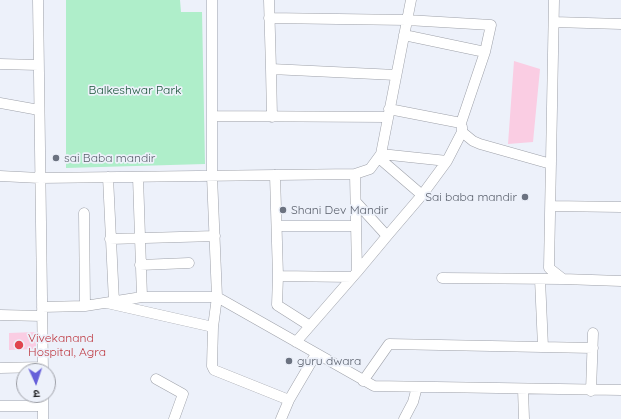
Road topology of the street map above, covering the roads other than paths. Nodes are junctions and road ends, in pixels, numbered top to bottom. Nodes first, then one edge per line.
1 (38, 0) edge
2 (212, 0) edge
3 (269, 0) edge
4 (411, 0) edge
5 (554, 0) edge
6 (269, 18) junction
7 (407, 20) junction
8 (554, 22) junction
9 (621, 24) edge
10 (404, 35) junction
11 (485, 52) junction
12 (0, 64) edge
13 (38, 65) junction
14 (271, 68) junction
15 (396, 75) junction
16 (0, 103) edge
17 (39, 110) junction
18 (388, 113) junction
19 (212, 116) junction
20 (272, 117) junction
21 (462, 128) junction
22 (380, 156) junction
23 (448, 161) junction
24 (551, 164) junction
25 (355, 174) junction
26 (275, 175) junction
27 (0, 176) edge
28 (212, 176) junction
29 (108, 177) junction
30 (138, 177) junction
31 (40, 178) junction
32 (422, 195) junction
33 (356, 202) junction
34 (551, 206) junction
35 (621, 207) edge
36 (84, 213) dead end
37 (277, 226) junction
38 (356, 226) junction
39 (215, 236) junction
40 (387, 236) junction
41 (139, 238) junction
42 (110, 239) junction
43 (190, 263) dead end
44 (140, 265) junction
45 (355, 274) junction
46 (278, 276) junction
47 (442, 278) dead end
48 (540, 279) junction
49 (563, 279) junction
50 (621, 281) edge
51 (142, 297) junction
52 (217, 298) junction
53 (110, 302) junction
54 (85, 306) junction
55 (42, 311) junction
56 (0, 315) edge
57 (310, 326) junction
58 (213, 327) junction
59 (593, 333) dead end
60 (296, 342) junction
61 (543, 347) junction
62 (593, 348) junction
63 (316, 354) junction
64 (43, 363) edge
65 (0, 368) edge
66 (16, 368) edge
67 (156, 379) dead end
68 (363, 381) junction
69 (417, 387) junction
70 (523, 389) junction
71 (621, 390) edge
72 (591, 391) junction
73 (289, 400) junction
74 (0, 406) edge
75 (43, 406) joint
76 (44, 419) edge
77 (174, 419) edge
78 (281, 419) edge
79 (404, 419) edge
80 (524, 419) edge

1 - 13 street
2 - 19 street
3 - 6 street
4 - 7 street
5 - 8 street
6 - 7 street
6 - 14 street
7 - 10 street
7 - 11 street
8 - 9 street
8 - 24 street
10 - 11 street
10 - 15 street
11 - 21 street
12 - 13 street
13 - 17 street
14 - 15 street
14 - 20 street
15 - 18 street
16 - 17 street
17 - 31 street
18 - 20 street
18 - 21 street
18 - 22 street
19 - 20 street
19 - 28 street
21 - 23 street
21 - 24 street
22 - 23 street
22 - 25 street
22 - 32 street
23 - 32 street
24 - 34 street
25 - 26 street
25 - 33 street
26 - 28 street
26 - 37 street
27 - 31 street
28 - 30 street
28 - 39 street
29 - 30 street
29 - 31 street
29 - 42 street
30 - 41 street
31 - 55 street
32 - 40 street
33 - 38 street
33 - 40 street
34 - 35 street
34 - 49 street
36 - 54 street
37 - 38 street
37 - 46 street
38 - 45 street
39 - 41 street
39 - 52 street
40 - 45 street
41 - 42 street
41 - 44 street
42 - 53 street
43 - 44 street
44 - 51 street
45 - 46 street
45 - 57 street
46 - 57 street
47 - 48 street
48 - 49 street
48 - 61 street
49 - 50 street
51 - 52 street
51 - 53 street
52 - 58 street
52 - 60 street
53 - 54 street
53 - 58 street
54 - 55 street
55 - 56 street
55 - 64 street
57 - 60 street
58 - 73 street
59 - 62 street
60 - 63 street
61 - 62 street
61 - 68 street
62 - 72 street
63 - 68 street
63 - 73 street
65 - 66 street
67 - 77 street
68 - 69 street
69 - 70 street
69 - 79 street
70 - 72 street
70 - 80 street
71 - 72 street
73 - 78 street
74 - 75 street
75 - 76 street

